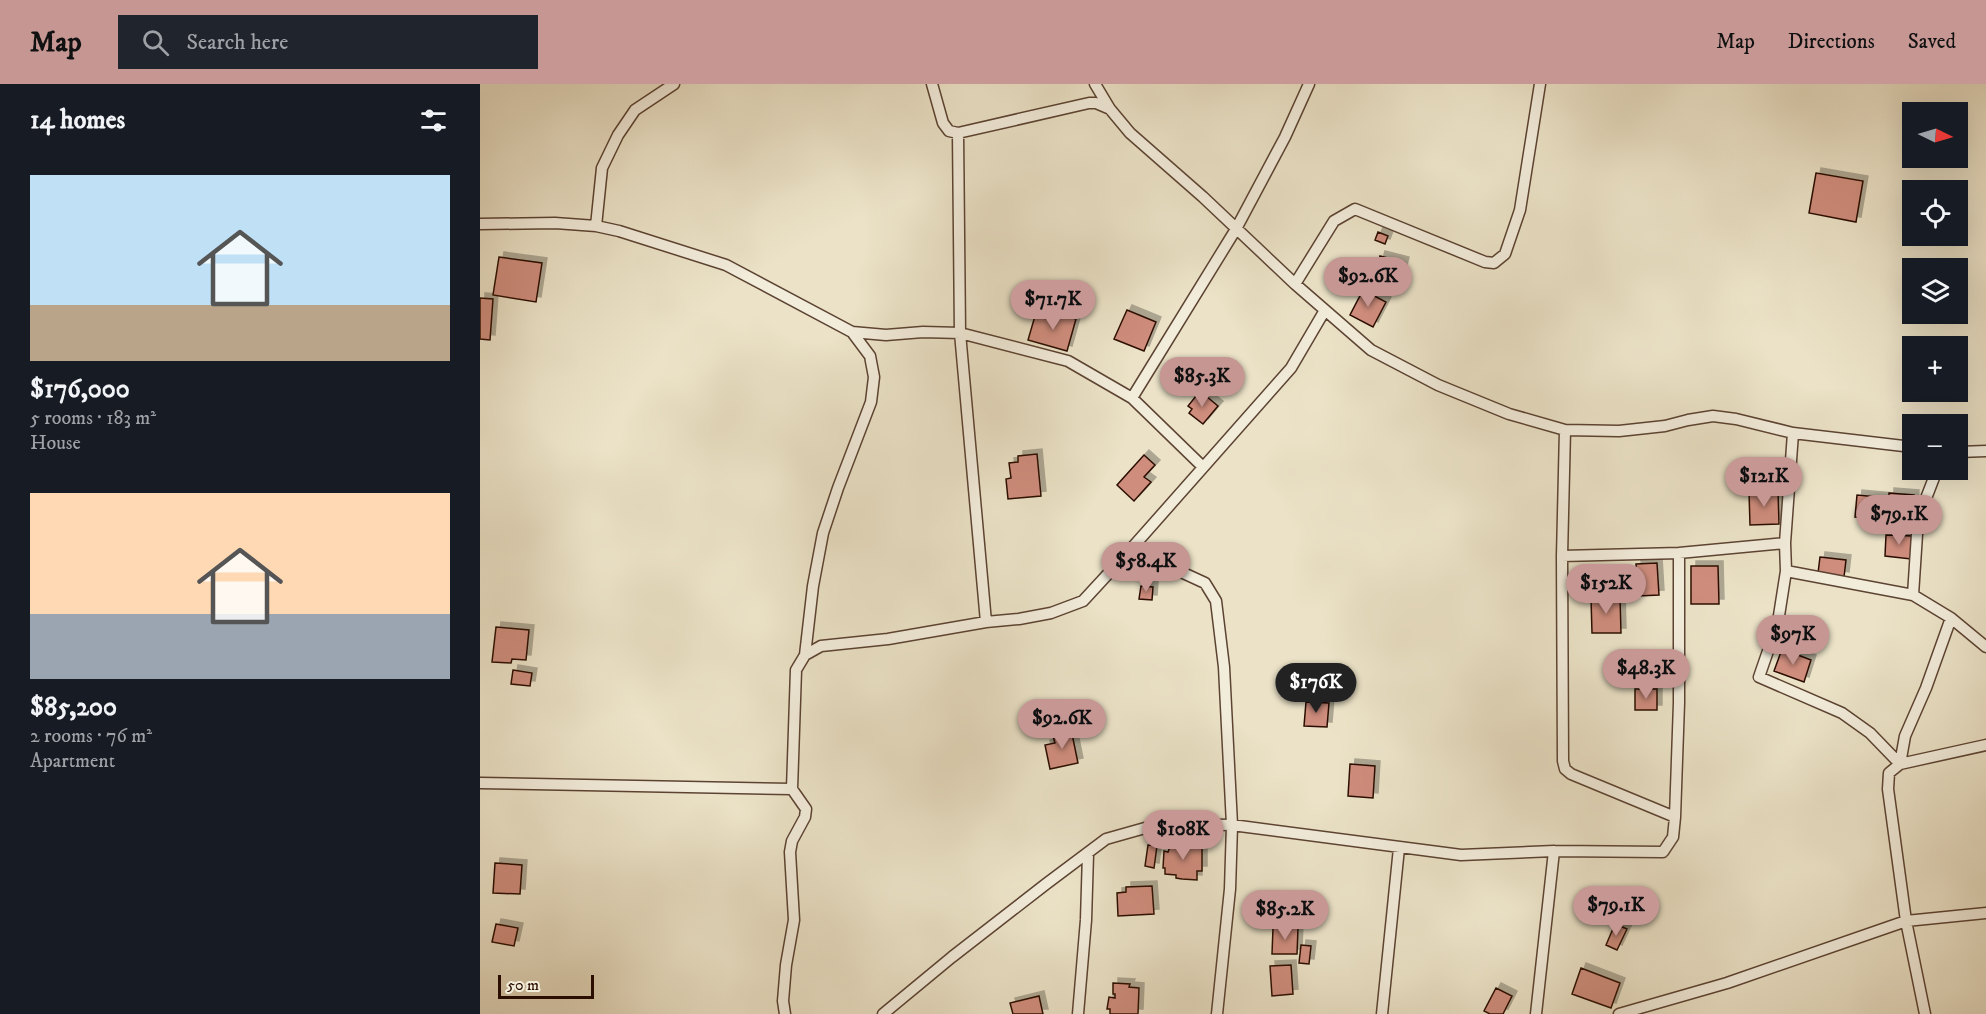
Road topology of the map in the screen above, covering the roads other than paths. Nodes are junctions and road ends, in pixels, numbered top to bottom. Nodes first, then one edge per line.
1 (674, 84) edge
2 (932, 84) edge
3 (1095, 84) edge
4 (1309, 84) edge
5 (1540, 84) edge
6 (1110, 109) junction
7 (958, 133) junction
8 (480, 224) edge
9 (597, 226) junction
10 (1236, 229) junction
11 (1294, 284) junction
12 (1325, 310) junction
13 (852, 332) junction
14 (960, 333) junction
15 (1132, 398) junction
16 (1564, 430) junction
17 (1793, 433) junction
18 (1902, 446) edge
19 (1986, 451) edge
20 (1968, 452) edge
21 (1203, 467) junction
22 (1933, 480) edge
23 (1785, 543) junction
24 (1131, 549) junction
25 (1679, 553) junction
26 (1562, 556) junction
27 (1786, 571) junction
28 (1913, 596) junction
29 (1950, 618) junction
30 (986, 622) junction
31 (1986, 647) edge
32 (805, 655) junction
33 (1986, 745) edge
34 (1900, 764) junction
35 (480, 783) edge
36 (792, 789) junction
37 (1675, 817) junction
38 (1232, 825) junction
39 (1399, 848) junction
40 (1554, 851) junction
41 (1088, 854) junction
42 (1986, 913) edge
43 (1906, 921) junction
44 (785, 1014) edge
45 (883, 1014) edge
46 (1078, 1014) edge
47 (1217, 1014) edge
48 (1383, 1014) edge
49 (1536, 1014) edge
50 (1619, 1014) edge
51 (1924, 1014) edge

1 - 9 street
2 - 7 street
3 - 6 street
4 - 10 street
5 - 11 street
6 - 7 street
6 - 10 street
7 - 14 street
8 - 9 street
9 - 13 street
10 - 11 street
10 - 15 street
11 - 12 street
12 - 16 street
12 - 21 street
13 - 14 street
13 - 32 street
14 - 15 street
14 - 30 street
15 - 21 street
16 - 17 street
16 - 26 street
17 - 18 street
17 - 23 street
19 - 20 street
21 - 24 street
22 - 28 street
23 - 25 street
23 - 27 street
24 - 30 street
24 - 38 street
25 - 26 street
25 - 37 street
26 - 37 street
27 - 28 street
27 - 34 street
28 - 29 street
29 - 31 street
29 - 34 street
30 - 32 street
32 - 36 street
33 - 34 street
34 - 43 street
35 - 36 street
36 - 44 street
37 - 40 street
38 - 39 street
38 - 41 street
38 - 47 street
39 - 40 street
39 - 48 street
40 - 49 street
41 - 45 street
41 - 46 street
42 - 43 street
43 - 50 street
43 - 51 street

